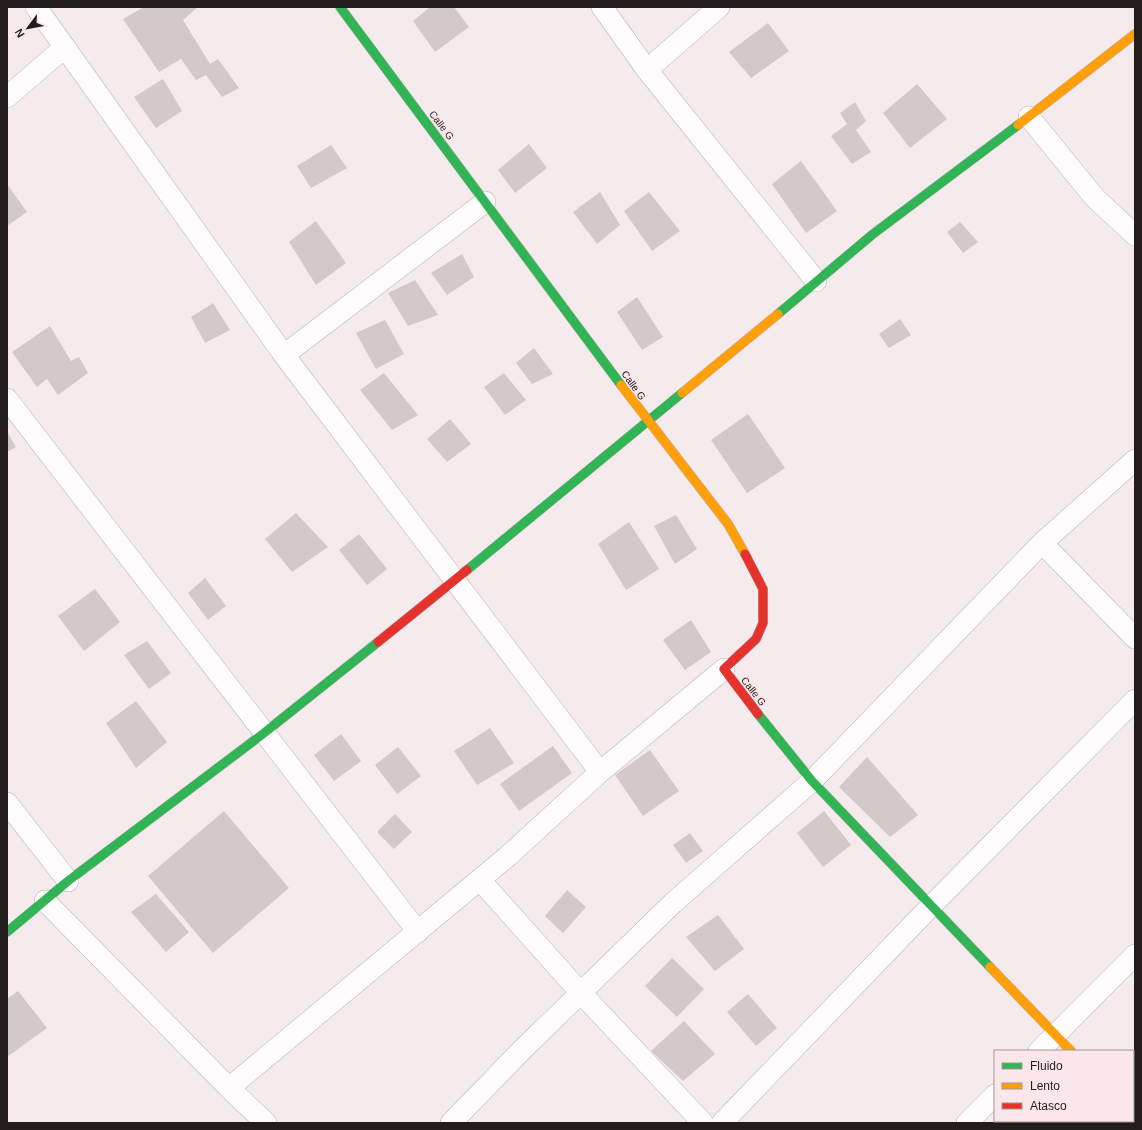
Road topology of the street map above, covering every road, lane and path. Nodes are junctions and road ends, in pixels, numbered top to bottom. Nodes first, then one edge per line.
1 (36, 7) edge
2 (340, 7) edge
3 (602, 7) edge
4 (719, 7) edge
5 (1135, 34) edge
6 (65, 47) junction
7 (647, 70) junction
8 (7, 98) edge
9 (1029, 117) junction
10 (485, 202) junction
11 (1135, 235) edge
12 (816, 280) junction
13 (284, 355) junction
14 (7, 399) edge
15 (648, 422) junction
16 (1135, 460) edge
17 (1042, 543) junction
18 (454, 581) junction
19 (1135, 638) edge
20 (724, 669) junction
21 (1135, 700) edge
22 (264, 733) junction
23 (600, 772) junction
24 (812, 781) junction
25 (7, 803) edge
26 (480, 880) junction
27 (68, 881) junction
28 (45, 901) junction
29 (931, 906) junction
30 (7, 932) edge
31 (418, 932) junction
32 (1135, 955) edge
33 (580, 992) junction
34 (1055, 1034) junction
35 (1040, 1050) edge
36 (1070, 1050) edge
37 (229, 1088) junction
38 (994, 1096) edge
39 (266, 1123) edge
40 (451, 1123) edge
41 (703, 1123) edge
42 (722, 1123) edge
43 (967, 1123) edge

1 - 6 street
2 - 10 street, Calle G
3 - 7 street
4 - 7 street
5 - 9 street
6 - 8 street
6 - 13 street
7 - 12 street
9 - 11 street
9 - 12 street
10 - 13 street
10 - 15 street, Calle G
12 - 15 street
13 - 18 street
14 - 22 street
15 - 18 street
15 - 20 street, Calle G
16 - 17 street
17 - 19 street
17 - 24 street
18 - 22 street
18 - 23 street
20 - 23 street
20 - 24 street, Calle G
21 - 29 street
22 - 27 street
22 - 31 street
23 - 26 street
24 - 29 street, Calle G
24 - 33 street
25 - 27 street
26 - 31 street
26 - 33 street
27 - 28 street
28 - 30 street
28 - 37 street
29 - 34 street, Calle G
29 - 42 street
31 - 37 street
32 - 34 street
33 - 40 street
33 - 41 street
34 - 35 street
34 - 36 street, Calle G
37 - 39 street
38 - 43 street

